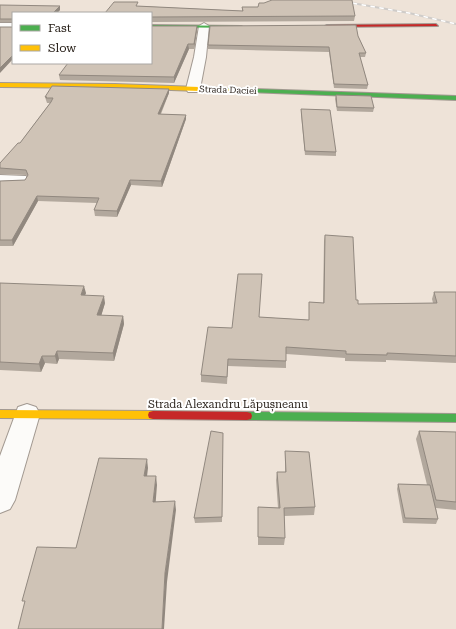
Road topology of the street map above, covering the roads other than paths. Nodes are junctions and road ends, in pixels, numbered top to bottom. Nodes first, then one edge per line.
1 (0, 26) edge
2 (12, 26) edge
3 (152, 26) edge
4 (204, 26) junction
5 (319, 26) edge
6 (436, 26) dead end
7 (250, 27) edge
8 (0, 85) edge
9 (193, 89) junction
10 (456, 98) edge
11 (0, 180) edge
12 (20, 180) edge
13 (0, 414) edge
14 (27, 414) junction
15 (456, 418) edge
16 (0, 500) edge

1 - 2 street
3 - 4 street
4 - 7 street
4 - 9 street
5 - 6 street
8 - 9 street, Strada Daciei
9 - 10 street, Strada Daciei
11 - 12 street
13 - 14 street, Strada Alexandru Lăpușneanu
14 - 15 street, Strada Alexandru Lăpușneanu
14 - 16 street

